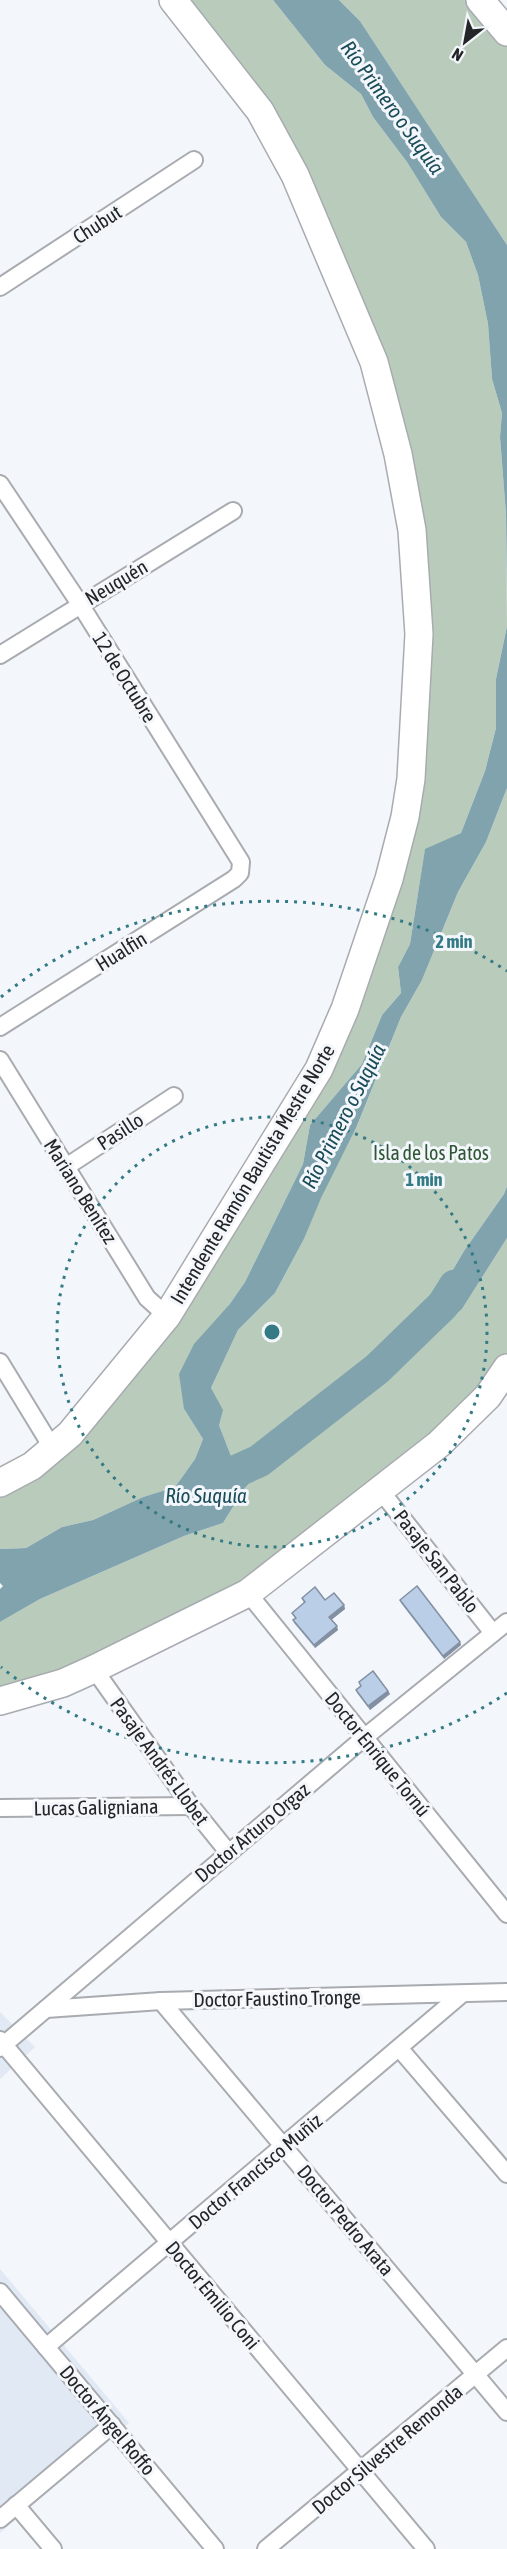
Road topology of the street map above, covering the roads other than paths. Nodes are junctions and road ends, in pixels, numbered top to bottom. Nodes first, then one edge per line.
1 (173, 0) edge
2 (480, 0) edge
3 (507, 32) edge
4 (194, 160) dead end
5 (0, 287) edge
6 (0, 484) edge
7 (233, 511) dead end
8 (80, 604) junction
9 (0, 655) edge
10 (240, 873) joint
11 (0, 1027) edge
12 (0, 1060) edge
13 (174, 1096) dead end
14 (66, 1167) junction
15 (167, 1316) junction
16 (0, 1362) edge
17 (507, 1369) edge
18 (53, 1449) junction
19 (0, 1483) edge
20 (381, 1490) junction
21 (248, 1593) junction
22 (507, 1622) edge
23 (494, 1632) junction
24 (94, 1669) junction
25 (0, 1701) edge
26 (364, 1737) junction
27 (191, 1806) junction
28 (0, 1808) edge
29 (228, 1852) junction
30 (507, 1914) edge
31 (507, 1992) edge
32 (462, 1994) junction
33 (161, 2001) junction
34 (46, 2009) junction
35 (1, 2044) edge
36 (400, 2049) junction
37 (284, 2147) junction
38 (507, 2174) edge
39 (170, 2243) junction
40 (0, 2292) edge
41 (46, 2347) junction
42 (507, 2348) edge
43 (475, 2374) junction
44 (507, 2412) edge
45 (112, 2425) junction
46 (360, 2471) junction
47 (16, 2505) junction
48 (0, 2519) edge
49 (53, 2549) edge
50 (215, 2549) edge
51 (266, 2549) edge
52 (426, 2549) edge

1 - 15 main road, Intendente Ramón Bautista Mestre Norte
2 - 3 main road
4 - 5 street, Chubut
6 - 8 street, 12 de Octubre
7 - 8 street, Neuquén
8 - 9 street, Neuquén
8 - 10 street, 12 de Octubre
10 - 11 street, Hualfin
12 - 14 street, Mariano Benítez
13 - 14 street, Pasillo
14 - 15 street, Mariano Benítez
15 - 18 main road, Intendente Ramón Bautista Mestre Norte
16 - 18 street
17 - 20 main road
18 - 19 main road, Intendente Ramón Bautista Mestre Norte
20 - 21 main road
20 - 23 street, Pasaje San Pablo
21 - 24 main road
21 - 26 street, Doctor Enrique Tornú
22 - 23 street, Doctor Arturo Orgaz
23 - 26 street, Doctor Arturo Orgaz
24 - 25 main road
24 - 27 street, Pasaje Andrés Llobet
26 - 29 street, Doctor Arturo Orgaz
26 - 30 street, Doctor Enrique Tornú
27 - 28 street, Lucas Galigniana
27 - 29 street, Pasaje Andrés Llobet
29 - 34 street, Doctor Arturo Orgaz
31 - 32 street, Doctor Faustino Tronge
32 - 33 street, Doctor Faustino Tronge
32 - 36 street, Doctor Francisco Muñiz
33 - 34 street, Doctor Faustino Tronge
33 - 37 street, Doctor Pedro Arata
34 - 35 street, Doctor Arturo Orgaz
35 - 39 street, Doctor Emilio Coni
36 - 37 street, Doctor Francisco Muñiz
36 - 38 street
37 - 39 street, Doctor Francisco Muñiz
37 - 43 street, Doctor Pedro Arata
39 - 41 street, Doctor Francisco Muñiz
39 - 46 street, Doctor Emilio Coni
40 - 41 street, Doctor Ángel Roffo
41 - 45 street, Doctor Ángel Roffo
42 - 43 street, Doctor Silvestre Remonda
43 - 44 street, Doctor Pedro Arata
43 - 46 street, Doctor Silvestre Remonda
45 - 47 street
45 - 50 street, Doctor Ángel Roffo
46 - 51 street, Doctor Silvestre Remonda
46 - 52 street, Doctor Emilio Coni
47 - 48 street
47 - 49 street

